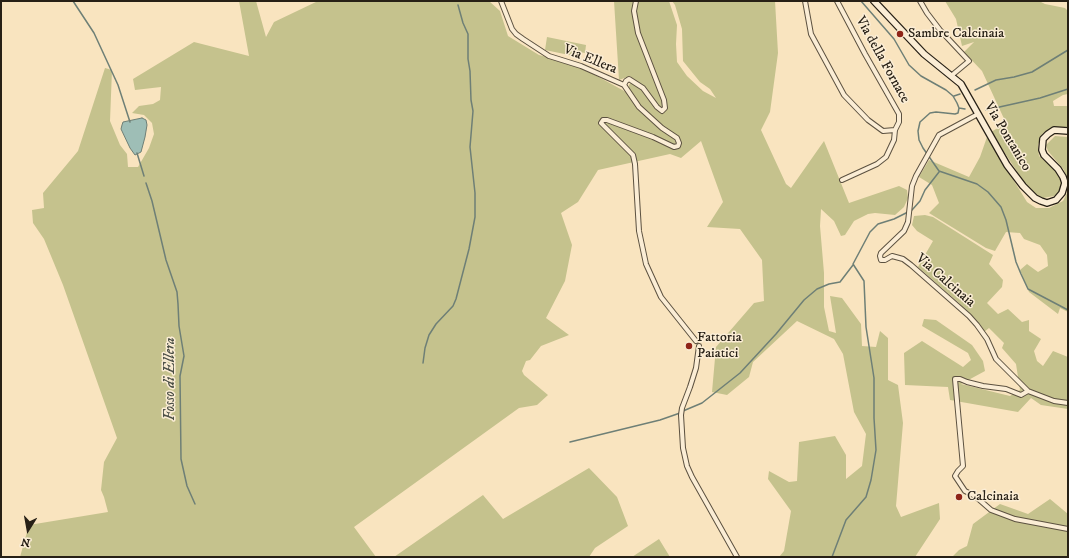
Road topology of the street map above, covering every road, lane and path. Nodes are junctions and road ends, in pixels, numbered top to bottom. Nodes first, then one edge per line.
1 (501, 1) edge
2 (636, 1) edge
3 (804, 1) edge
4 (837, 1) edge
5 (874, 1) edge
6 (920, 1) edge
7 (951, 76) junction
8 (624, 85) junction
9 (978, 114) junction
10 (895, 130) junction
11 (1068, 131) edge
12 (842, 180) dead end
13 (696, 341) dead end
14 (699, 346) dead end
15 (1028, 391) junction
16 (1068, 403) edge
17 (1068, 529) edge
18 (737, 557) edge

1 - 8 street, Via Ellera
2 - 8 street, Via Ellera
3 - 10 street
4 - 10 street, Via della Fornace
5 - 7 street, Via Pontanico
6 - 7 street
7 - 9 street, Via Pontanico
8 - 13 street
9 - 11 street, Via Pontanico
9 - 15 street, Via Calcinaia
10 - 12 street, Via della Fornace
14 - 18 street
15 - 16 street, Via Calcinaia
15 - 17 street, Via Calcinaia

